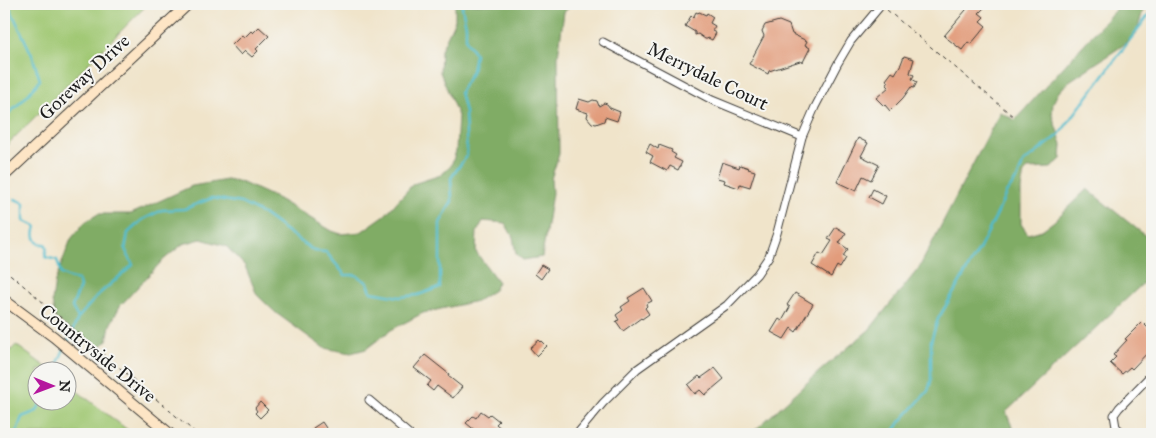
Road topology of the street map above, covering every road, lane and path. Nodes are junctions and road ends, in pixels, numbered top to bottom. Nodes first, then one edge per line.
1 (188, 4) edge
2 (881, 4) edge
3 (603, 42) dead end
4 (1014, 117) dead end
5 (802, 137) junction
6 (4, 176) edge
7 (4, 269) edge
8 (4, 300) edge
9 (1152, 374) edge
10 (369, 400) dead end
11 (170, 434) edge
12 (198, 434) edge
13 (409, 434) edge
14 (577, 434) edge
15 (1124, 434) edge

1 - 6 street, Goreway Drive
2 - 4 path
2 - 5 street
3 - 5 street, Merrydale Court
5 - 14 street
7 - 12 path
8 - 11 street, Countryside Drive
9 - 15 street
10 - 13 street

